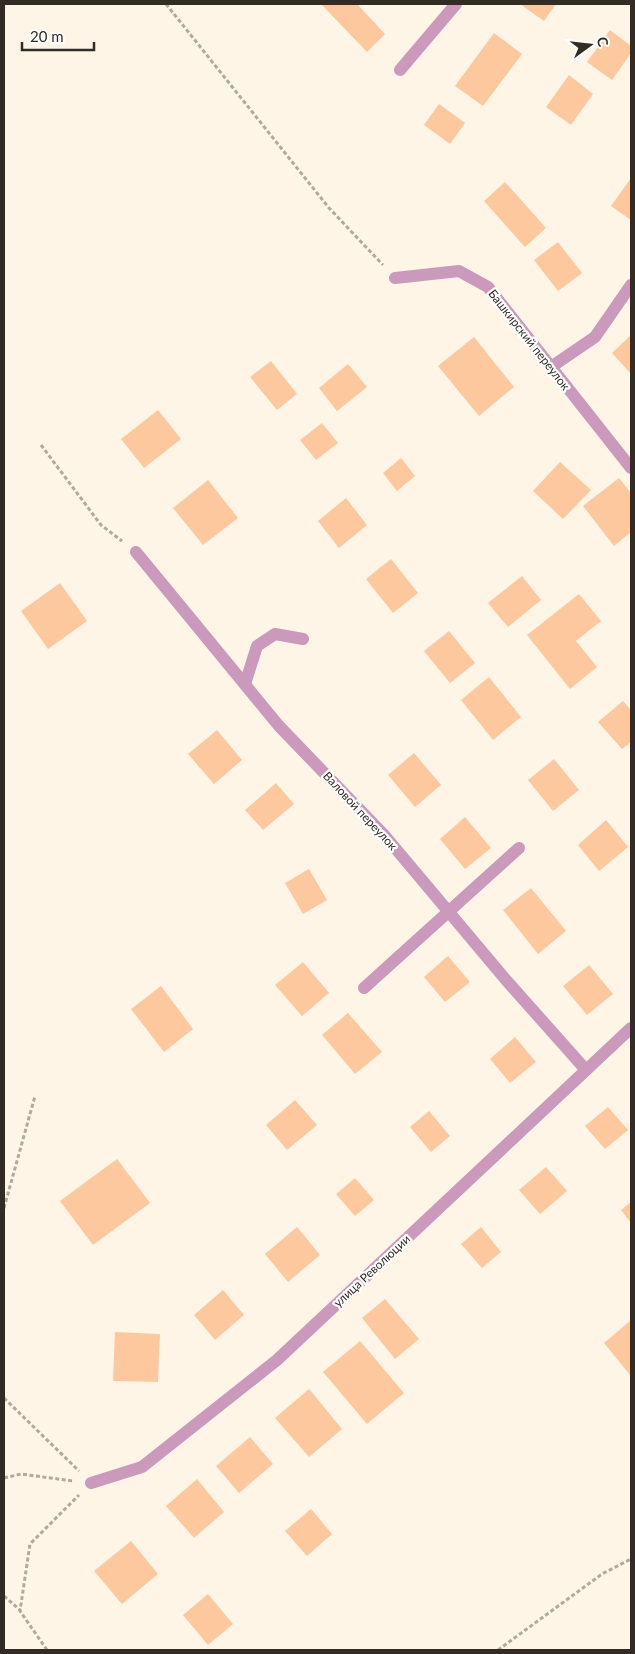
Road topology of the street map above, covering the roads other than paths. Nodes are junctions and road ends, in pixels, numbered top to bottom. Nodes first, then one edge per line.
1 (456, 4) edge
2 (400, 70) dead end
3 (395, 278) road end
4 (631, 285) edge
5 (551, 367) junction
6 (631, 468) edge
7 (136, 552) road end
8 (303, 639) dead end
9 (245, 684) junction
10 (519, 848) dead end
11 (448, 911) junction
12 (364, 988) dead end
13 (631, 1028) edge
14 (586, 1070) junction
15 (91, 1483) road end

1 - 2 street
3 - 5 street, Башкирский переулок
4 - 5 street
5 - 6 street, Башкирский переулок
7 - 9 street, Валовой переулок
8 - 9 street
9 - 11 street, Валовой переулок
10 - 11 street
11 - 12 street
11 - 14 street, Валовой переулок
13 - 14 street, улица Революции
14 - 15 street, улица Революции

